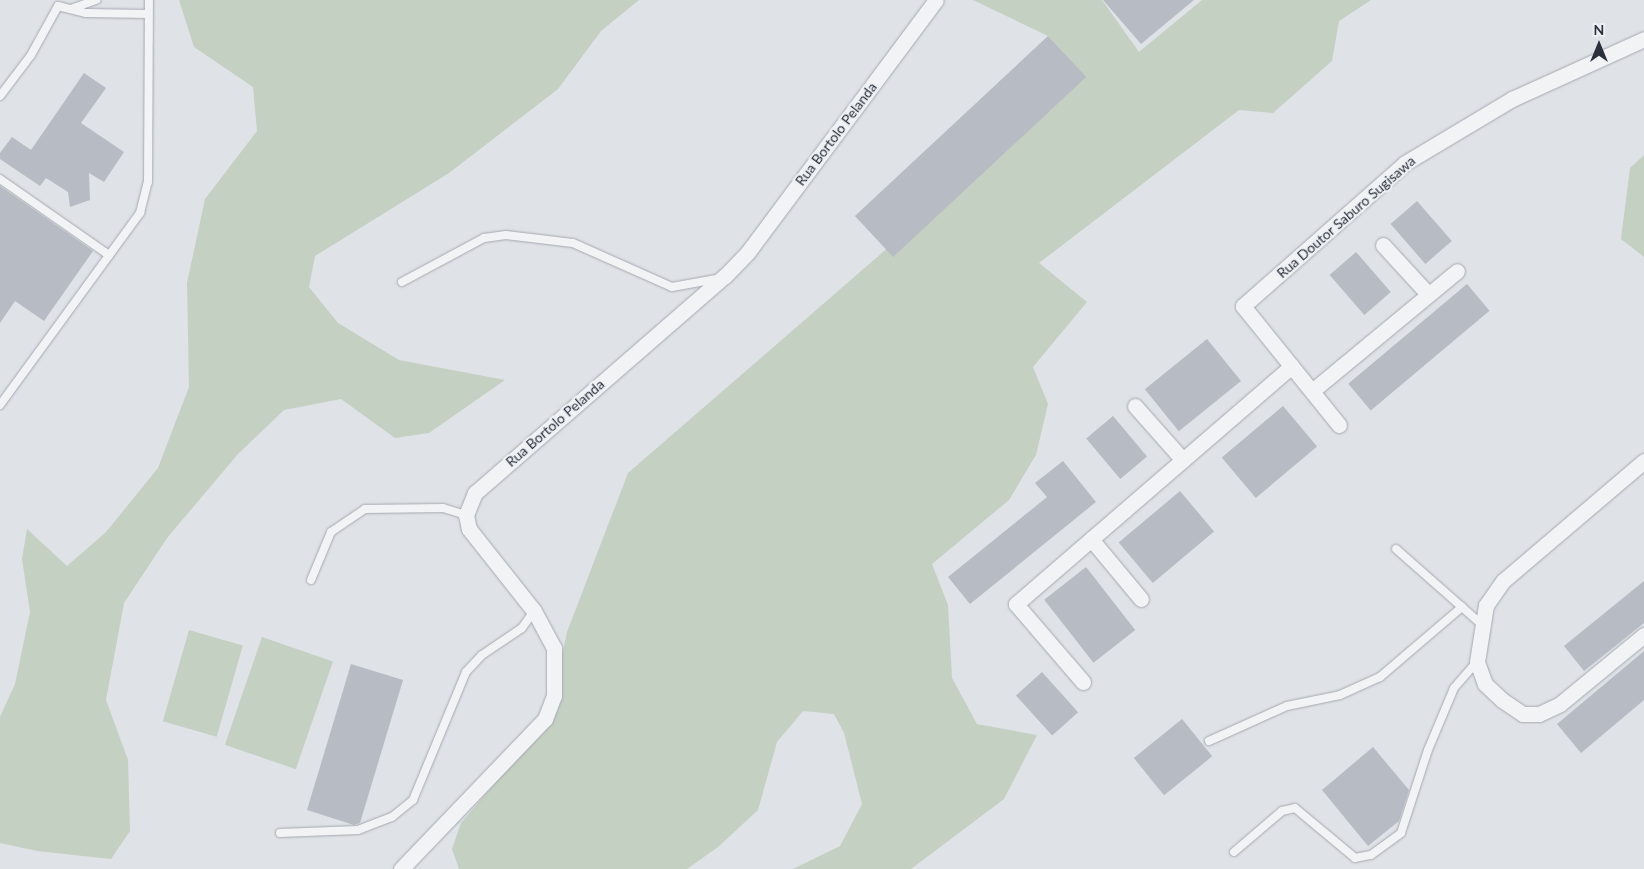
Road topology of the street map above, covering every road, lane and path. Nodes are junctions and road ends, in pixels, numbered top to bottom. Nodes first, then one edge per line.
1 (95, 0) edge
2 (149, 0) edge
3 (936, 0) edge
4 (71, 9) junction
5 (86, 13) junction
6 (148, 14) junction
7 (1644, 40) edge
8 (0, 96) edge
9 (0, 179) edge
10 (1383, 245) dead end
11 (109, 255) junction
12 (1457, 271) dead end
13 (725, 276) junction
14 (402, 282) dead end
15 (1428, 294) junction
16 (1292, 366) junction
17 (1312, 391) junction
18 (0, 405) edge
19 (1135, 406) dead end
20 (1339, 425) dead end
21 (1183, 460) junction
22 (1644, 461) edge
23 (466, 515) junction
24 (1091, 539) junction
25 (1396, 549) dead end
26 (311, 580) dead end
27 (1141, 599) dead end
28 (1462, 607) junction
29 (534, 611) junction
30 (1481, 624) junction
31 (1644, 635) edge
32 (1477, 662) junction
33 (1083, 682) dead end
34 (1209, 741) dead end
35 (280, 833) dead end
36 (1234, 852) dead end
37 (401, 869) edge

1 - 4 lane
1 - 5 lane
2 - 6 lane
3 - 13 street, Rua Bortolo Pelanda
4 - 5 lane
4 - 8 lane
5 - 6 lane
6 - 11 lane
7 - 16 street, Rua Doutor Saburo Sugisawa
9 - 11 lane
10 - 15 street
11 - 18 lane
12 - 15 street
13 - 14 lane
13 - 23 street, Rua Bortolo Pelanda
15 - 17 street
16 - 17 street, Rua Doutor Saburo Sugisawa
16 - 21 street
17 - 20 street, Rua Doutor Saburo Sugisawa
19 - 21 street
21 - 24 street
22 - 30 street
23 - 26 lane
23 - 29 street
24 - 27 street
24 - 33 street
25 - 28 lane
28 - 30 lane
28 - 34 lane
29 - 35 lane
29 - 37 street
30 - 32 street
31 - 32 street
32 - 36 lane

